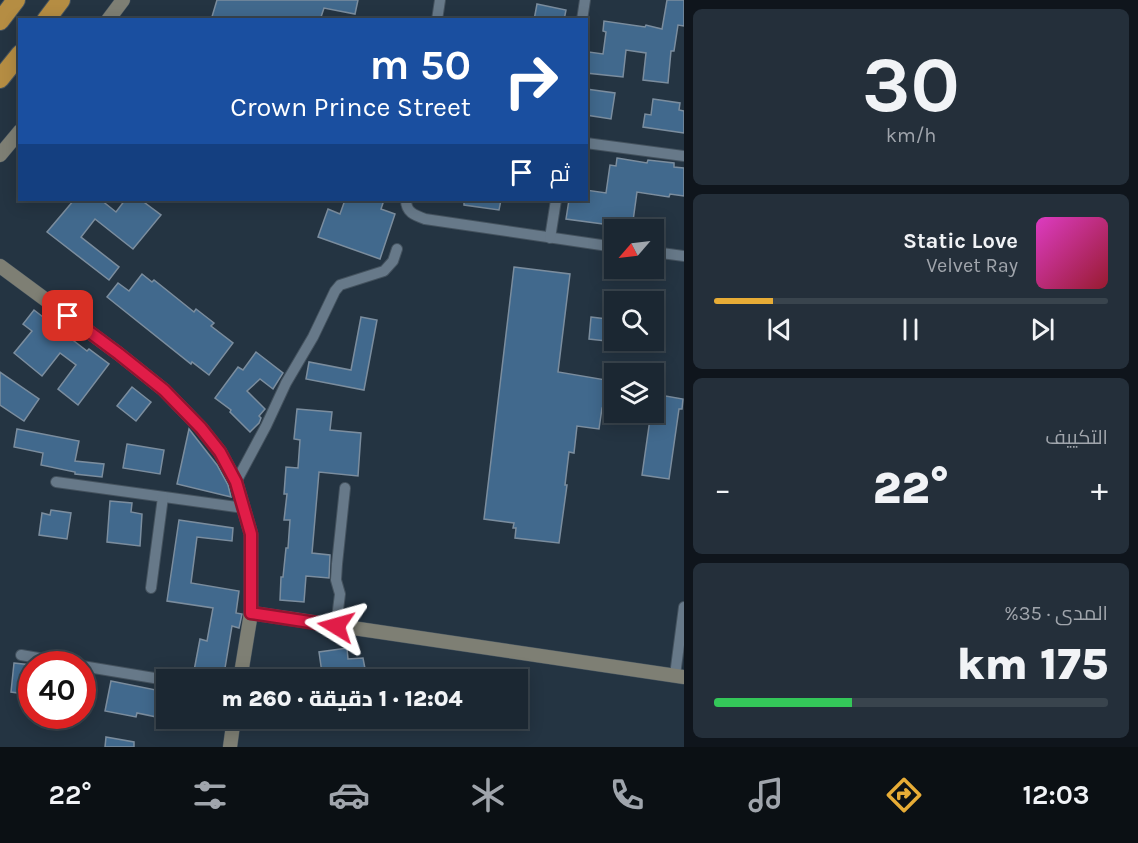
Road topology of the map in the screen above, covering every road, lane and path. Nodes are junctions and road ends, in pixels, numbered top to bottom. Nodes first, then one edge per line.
1 (16, 0) edge
2 (61, 0) edge
3 (123, 0) edge
4 (440, 0) edge
5 (585, 0) edge
6 (48, 18) edge
7 (110, 18) edge
8 (437, 18) edge
9 (582, 18) edge
10 (0, 21) edge
11 (18, 56) edge
12 (0, 79) edge
13 (18, 133) edge
14 (588, 143) edge
15 (0, 155) edge
16 (684, 156) edge
17 (406, 201) edge
18 (556, 201) edge
19 (550, 238) junction
20 (604, 245) edge
21 (397, 249) dead end
22 (664, 253) edge
23 (684, 256) edge
24 (0, 266) edge
25 (56, 482) dead end
26 (236, 482) junction
27 (345, 488) dead end
28 (163, 497) junction
29 (243, 508) junction
30 (151, 588) dead end
31 (684, 607) edge
32 (251, 613) junction
33 (336, 626) junction
34 (96, 668) edge
35 (242, 669) edge
36 (679, 676) edge
37 (156, 679) edge
38 (232, 729) edge
39 (230, 747) edge

1 - 10 highway
2 - 6 highway
3 - 7 main road
4 - 8 street
5 - 9 street
11 - 12 highway
13 - 15 main road
14 - 16 street
17 - 19 street
18 - 19 street
19 - 20 street
21 - 26 street
22 - 23 street
24 - 26 main road
25 - 28 street
26 - 29 main road
27 - 33 street
28 - 29 street
28 - 30 street
29 - 32 main road
31 - 36 street
32 - 33 main road
32 - 35 main road
33 - 36 main road
34 - 37 street
38 - 39 main road

